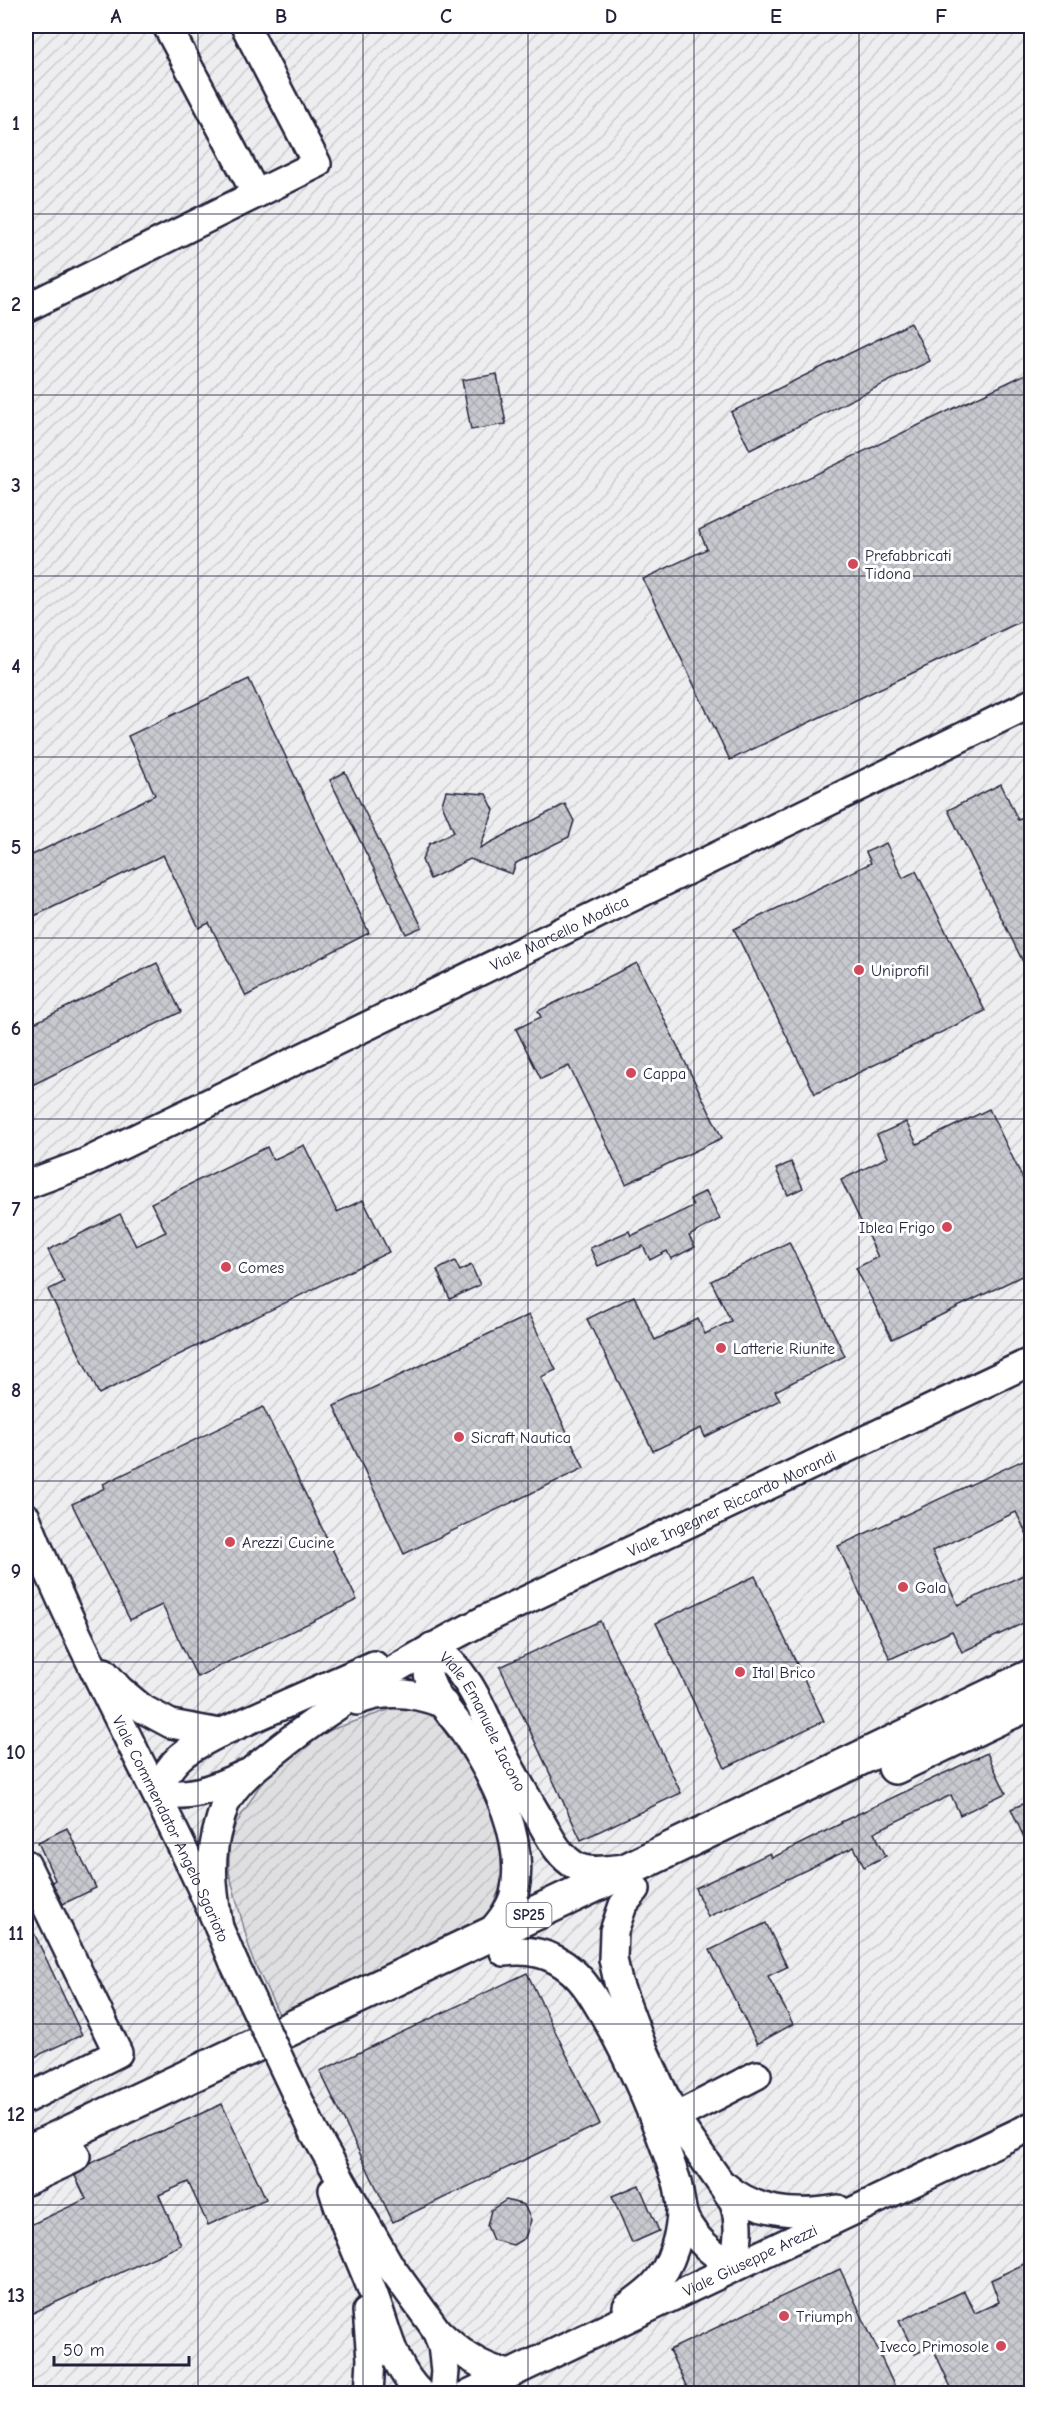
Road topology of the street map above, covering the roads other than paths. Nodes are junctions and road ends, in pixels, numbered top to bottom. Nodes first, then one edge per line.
1 (167, 26) edge
2 (245, 26) edge
3 (256, 194) junction
4 (26, 308) edge
5 (1032, 703) edge
6 (85, 1163) junction
7 (26, 1185) edge
8 (26, 1203) edge
9 (1032, 1360) edge
10 (27, 1521) edge
11 (486, 1619) junction
12 (432, 1647) junction
13 (84, 1648) junction
14 (1032, 1676) edge
15 (471, 1686) junction
16 (1032, 1702) edge
17 (444, 1704) junction
18 (315, 1720) junction
19 (220, 1733) junction
20 (248, 1773) junction
21 (156, 1793) junction
22 (26, 1864) edge
23 (634, 1878) junction
24 (219, 1928) junction
25 (496, 1943) junction
26 (757, 2075) dead end
27 (26, 2099) edge
28 (666, 2122) junction
29 (1032, 2126) edge
30 (314, 2132) junction
31 (26, 2153) edge
32 (26, 2178) edge
33 (721, 2182) junction
34 (681, 2201) junction
35 (863, 2205) junction
36 (340, 2215) junction
37 (733, 2267) junction
38 (435, 2328) junction
39 (594, 2333) junction
40 (509, 2374) junction
41 (369, 2394) edge
42 (421, 2394) edge
43 (443, 2394) edge
44 (468, 2394) edge

1 - 3 street
2 - 3 street
3 - 4 street
5 - 6 street, Viale Marcello Modica
6 - 7 street
6 - 8 street
9 - 11 street, Viale Ingegner Riccardo Morandi
10 - 13 street, Viale Commendator Angelo Sgarioto
11 - 12 street, Viale Ingegner Riccardo Morandi
11 - 15 street
12 - 15 street, Viale Emanuele Iacono
12 - 17 street, Viale Emanuele Iacono
12 - 18 street
12 - 19 street
13 - 19 street
13 - 21 street, Viale Commendator Angelo Sgarioto
14 - 23 main road, SP25
15 - 23 street, Viale Emanuele Iacono
16 - 23 main road, SP25
17 - 18 street
17 - 25 street, Viale Emanuele Iacono
18 - 20 street
19 - 21 street
20 - 21 street
20 - 24 street
21 - 24 street, Viale Commendator Angelo Sgarioto
22 - 27 street
23 - 25 main road, SP25
23 - 28 street
24 - 30 street, Viale Commendator Angelo Sgarioto, bridge
25 - 28 street
25 - 31 main road, SP25
25 - 32 main road, SP25
26 - 28 street
28 - 33 street
28 - 34 street
29 - 35 street, Viale Giuseppe Arezzi
30 - 36 street
30 - 38 street
33 - 35 street
33 - 37 street
34 - 37 street
34 - 39 street
35 - 37 street, Viale Giuseppe Arezzi
36 - 41 street
36 - 42 street
37 - 39 street, Viale Giuseppe Arezzi
38 - 40 street
38 - 43 street
39 - 40 street, Viale Giuseppe Arezzi
40 - 44 street, Viale Giuseppe Arezzi

